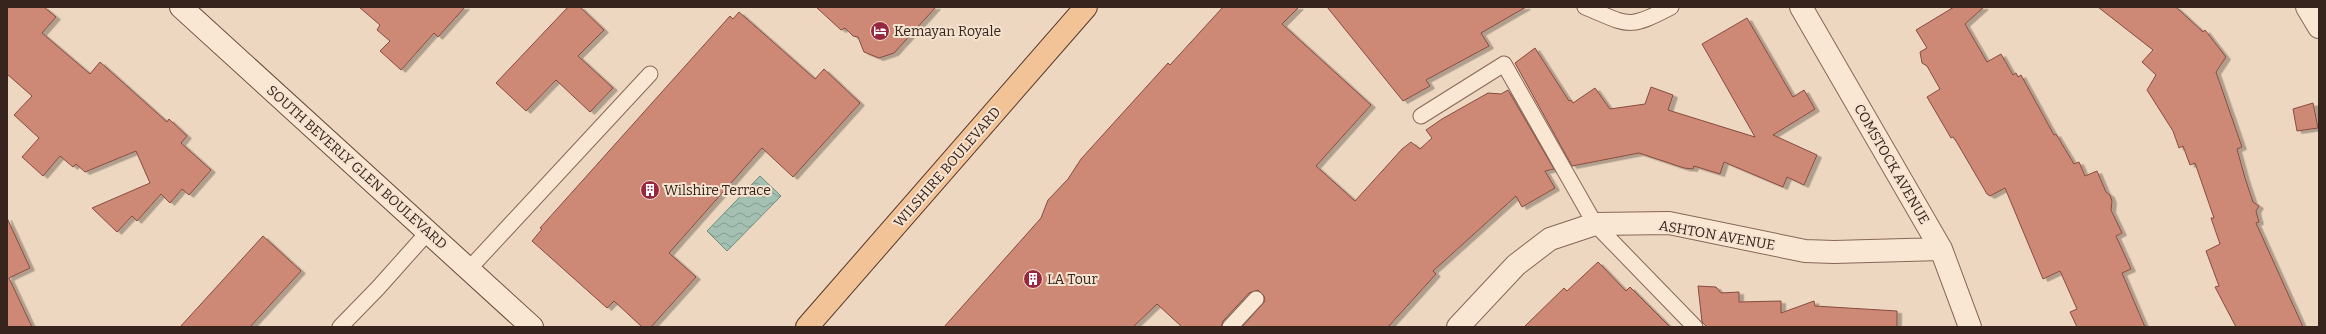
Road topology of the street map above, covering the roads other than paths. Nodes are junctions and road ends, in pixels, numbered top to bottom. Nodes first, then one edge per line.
1 (181, 7) edge
2 (1086, 7) edge
3 (1585, 7) edge
4 (1670, 7) edge
5 (1801, 7) edge
6 (2307, 7) edge
7 (2319, 27) edge
8 (650, 74) dead end
9 (1421, 116) dead end
10 (1595, 224) junction
11 (428, 232) junction
12 (1941, 249) junction
13 (469, 269) junction
14 (1256, 299) dead end
15 (340, 327) edge
16 (532, 327) edge
17 (807, 327) edge
18 (1230, 327) edge
19 (1458, 327) edge
20 (1695, 327) edge
21 (1970, 327) edge

1 - 11 street, SOUTH BEVERLY GLEN BOULEVARD
2 - 17 main road, WILSHIRE BOULEVARD
3 - 4 lane
5 - 12 street, COMSTOCK AVENUE
6 - 7 street
8 - 13 lane
9 - 10 lane
10 - 12 street, ASHTON AVENUE
10 - 19 street, ASHTON AVENUE
10 - 20 lane
11 - 13 street, SOUTH BEVERLY GLEN BOULEVARD
11 - 15 lane
12 - 21 street, COMSTOCK AVENUE
13 - 16 street, SOUTH BEVERLY GLEN BOULEVARD
14 - 18 lane

